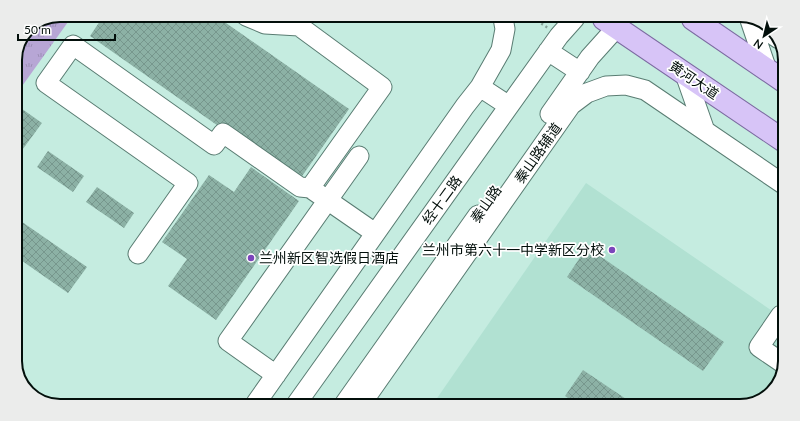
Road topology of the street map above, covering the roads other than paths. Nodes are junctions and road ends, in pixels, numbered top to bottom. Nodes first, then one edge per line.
1 (278, 22) edge
2 (504, 22) edge
3 (571, 22) edge
4 (614, 22) edge
5 (697, 22) edge
6 (752, 24) edge
7 (548, 51) junction
8 (580, 72) junction
9 (685, 74) junction
10 (776, 76) edge
11 (480, 87) junction
12 (509, 106) junction
13 (705, 130) junction
14 (778, 137) edge
15 (359, 156) dead end
16 (778, 181) edge
17 (310, 188) junction
18 (327, 200) junction
19 (375, 233) junction
20 (138, 254) dead end
21 (778, 319) edge
22 (778, 360) edge
23 (276, 375) junction
24 (259, 399) edge
25 (300, 399) edge
26 (347, 399) edge
27 (366, 399) edge

1 - 17 street
2 - 11 street
3 - 7 street, 经十二路
4 - 8 street, 秦山路
4 - 9 main road, 黄河大道
5 - 10 main road
6 - 10 street
7 - 8 street
7 - 12 street, 经十二路
8 - 26 street, 秦山路
9 - 13 street
9 - 14 main road, 黄河大道
11 - 12 street
11 - 19 street
12 - 25 street, 经十二路
13 - 16 street, 秦山路辅道
13 - 27 street, 秦山路辅道
15 - 18 street
17 - 18 street
17 - 20 street
18 - 19 street
18 - 23 street
19 - 23 street
21 - 22 street
23 - 24 street

